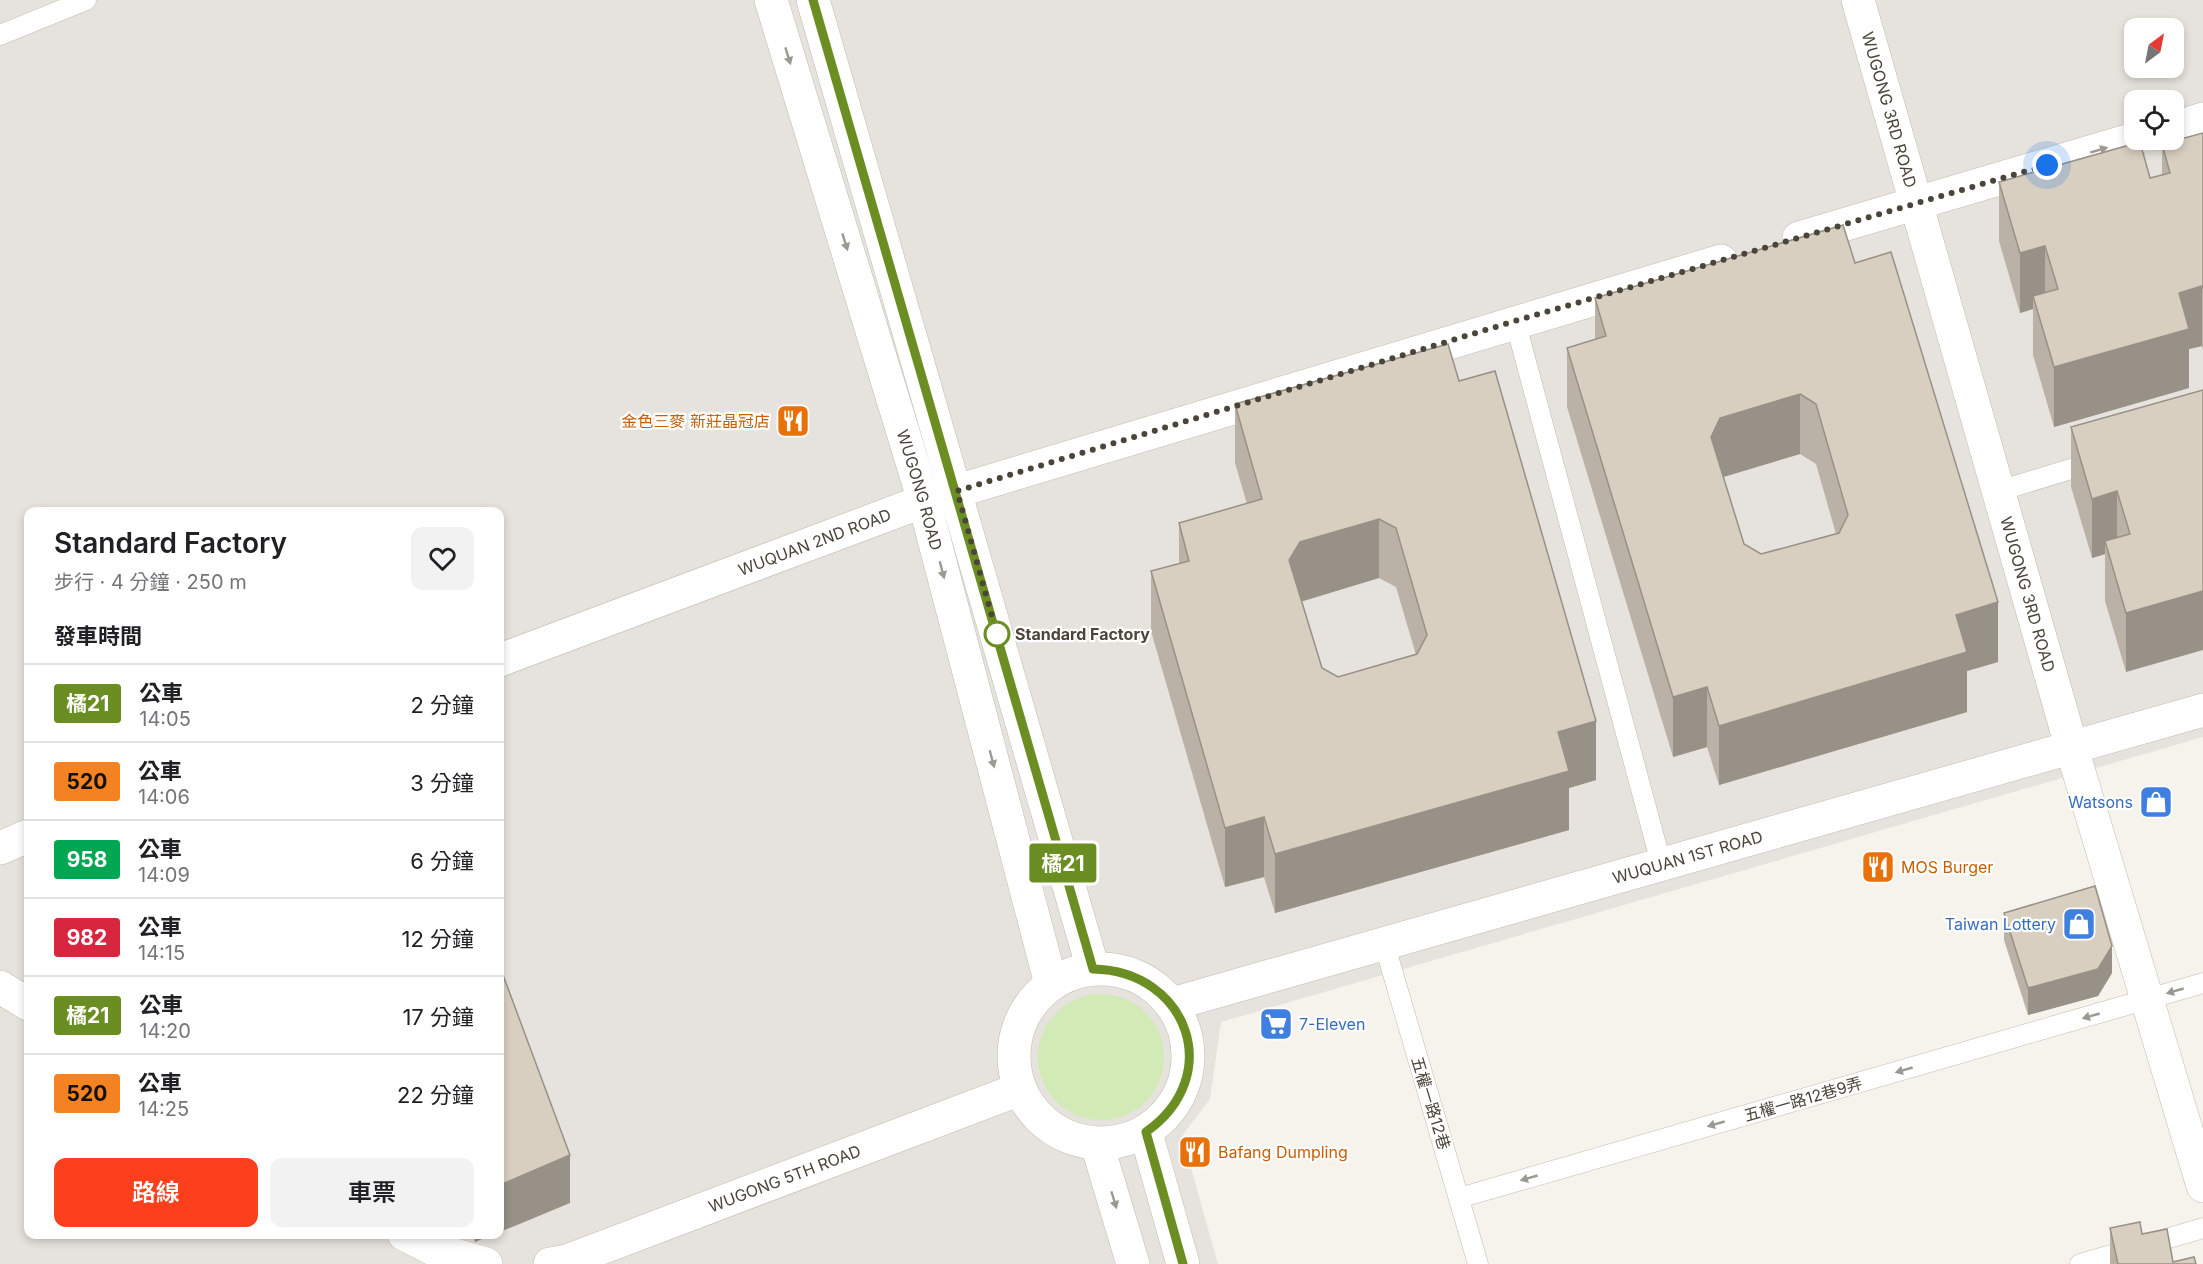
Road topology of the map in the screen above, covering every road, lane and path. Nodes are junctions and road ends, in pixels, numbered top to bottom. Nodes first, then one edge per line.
1 (86, 0) edge
2 (771, 0) edge
3 (813, 0) edge
4 (1858, 0) edge
5 (0, 35) edge
6 (2203, 119) edge
7 (2184, 125) edge
8 (2124, 142) edge
9 (1916, 204) junction
10 (1515, 321) junction
11 (2112, 456) edge
12 (957, 491) junction
13 (1999, 491) junction
14 (924, 501) junction
15 (504, 658) edge
16 (2203, 710) edge
17 (2072, 749) junction
18 (24, 838) edge
19 (0, 848) edge
20 (1661, 863) junction
21 (1384, 943) junction
22 (1093, 969) junction
23 (2203, 983) edge
24 (1051, 984) junction
25 (0, 987) edge
26 (2147, 999) junction
27 (24, 1002) edge
28 (1172, 1004) junction
29 (1020, 1089) junction
30 (1146, 1132) junction
31 (1096, 1144) junction
32 (2203, 1186) edge
33 (1459, 1198) junction
34 (2203, 1228) edge
35 (414, 1239) edge
36 (486, 1264) edge
37 (550, 1264) edge
38 (1133, 1264) edge
39 (1183, 1264) edge
40 (1478, 1264) edge
41 (2080, 1264) edge

1 - 5 lane
2 -> 14 street, WUGONG ROAD
3 - 12 street
4 - 9 street, WUGONG 3RD ROAD
6 - 7 street
9 -> 8 street, WUQUAN 2ND ROAD
9 - 10 street, WUQUAN 2ND ROAD
9 - 13 street, WUGONG 3RD ROAD
10 - 12 street, WUQUAN 2ND ROAD
10 - 20 lane
11 - 13 lane
12 - 14 street, WUQUAN 2ND ROAD
12 - 22 street
13 - 17 street, WUGONG 3RD ROAD
14 - 15 street, WUQUAN 2ND ROAD
14 -> 24 street, WUGONG ROAD
16 - 17 street, WUQUAN 1ST ROAD
17 - 20 street, WUQUAN 1ST ROAD
17 - 26 street, WUGONG 3RD ROAD
18 - 19 street
20 - 21 street, WUQUAN 1ST ROAD
21 - 28 street, WUQUAN 1ST ROAD
21 - 33 lane, 五權一路12巷
22 - 24 street
22 - 28 street
23 -> 26 lane, 五權一路12巷9弄
24 - 29 street
25 - 27 street
26 - 32 street, WUGONG 3RD ROAD
26 -> 33 lane, 五權一路12巷9弄
28 - 30 street
29 - 31 street
29 - 37 street, WUGONG 5TH ROAD
30 - 31 street
30 - 39 street
31 -> 38 street
33 - 40 lane, 五權一路12巷
34 - 41 lane
35 - 36 street

